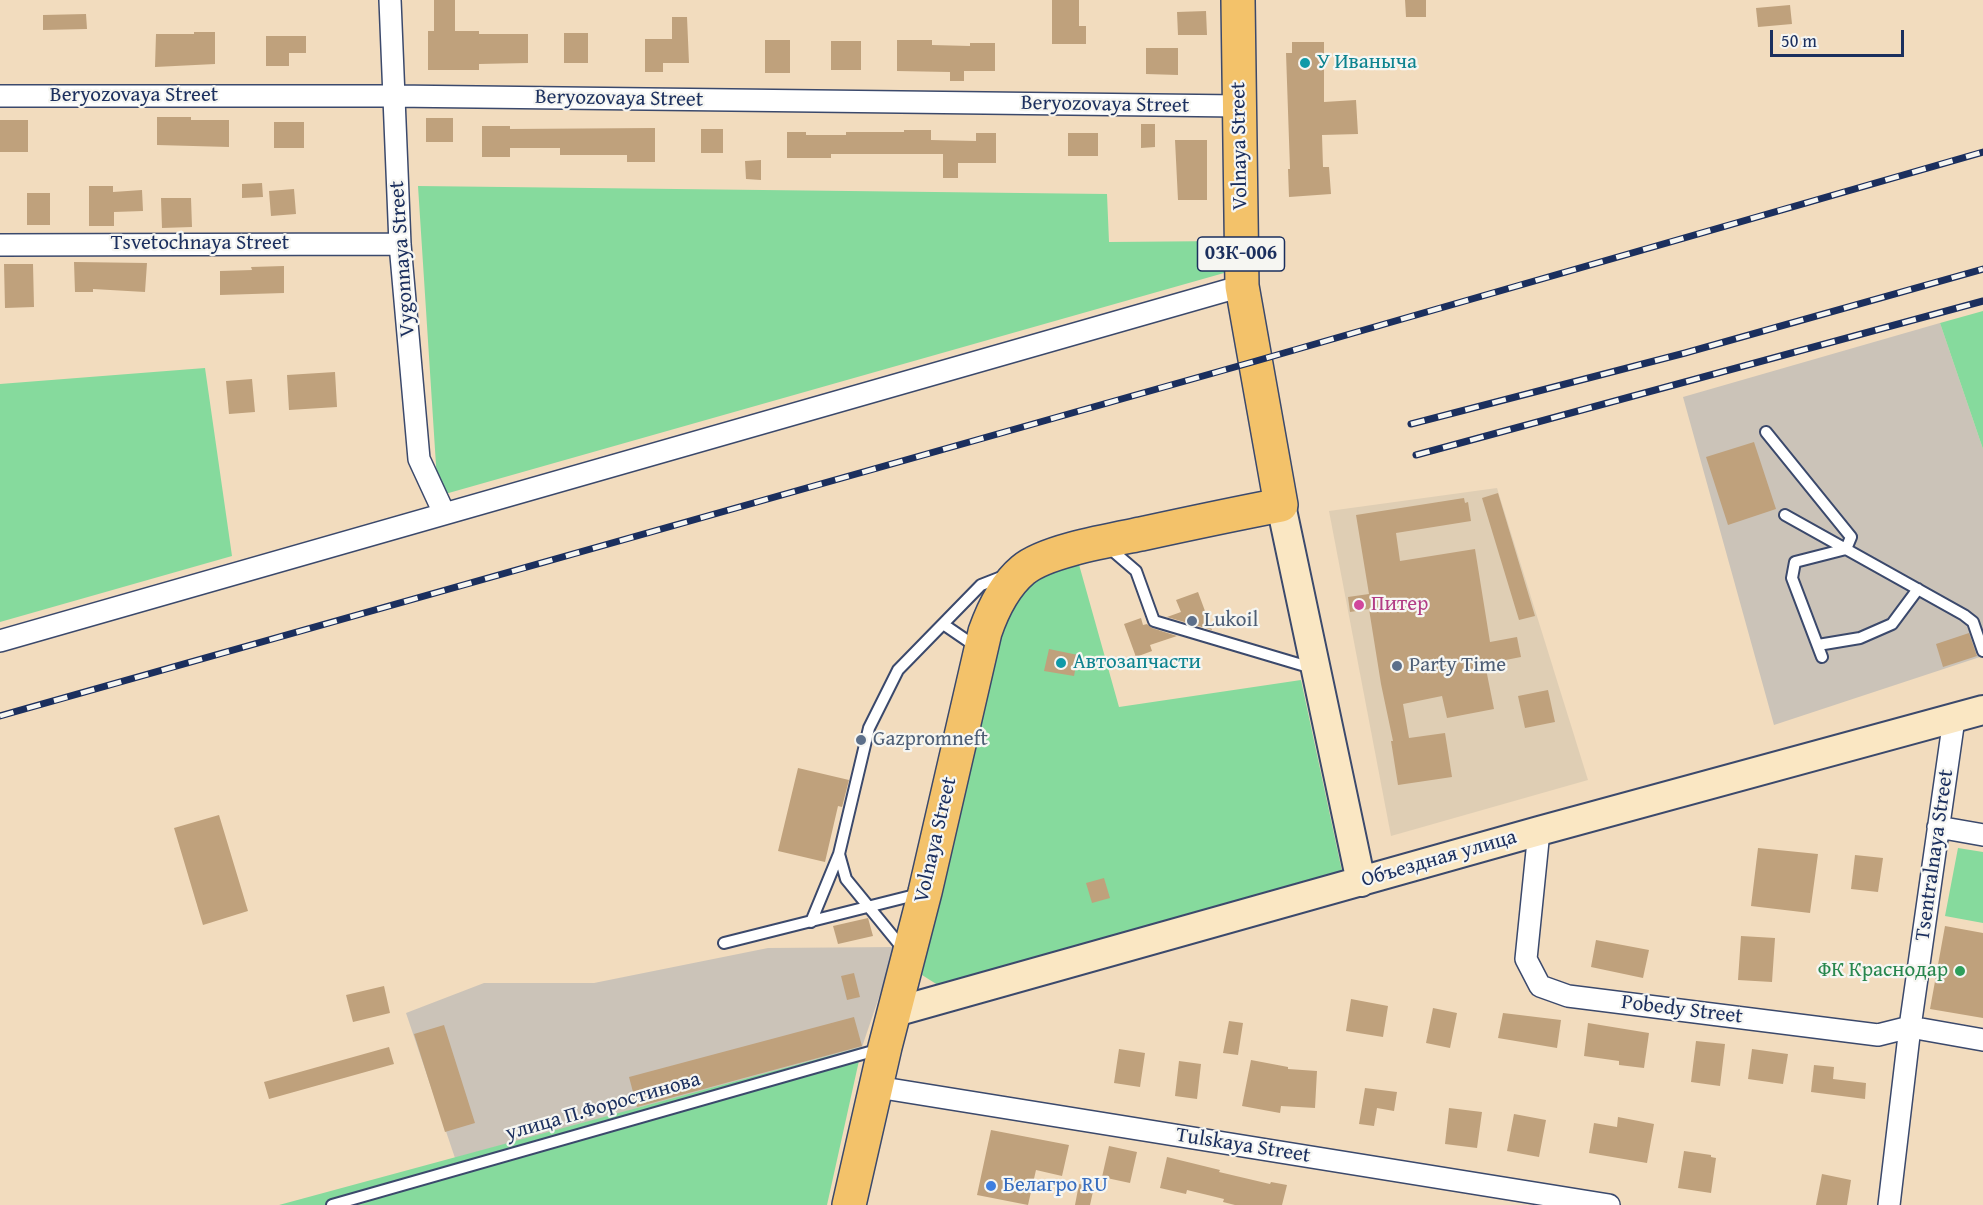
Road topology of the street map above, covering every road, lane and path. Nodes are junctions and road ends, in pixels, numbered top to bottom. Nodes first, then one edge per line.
1 (390, 0) edge
2 (1238, 0) edge
3 (0, 96) edge
4 (393, 96) junction
5 (1239, 106) junction
6 (400, 244) junction
7 (0, 245) edge
8 (1242, 286) junction
9 (1766, 432) dead end
10 (1281, 505) junction
11 (444, 513) junction
12 (1785, 515) dead end
13 (1102, 542) junction
14 (1846, 549) junction
15 (1024, 568) junction
16 (1918, 589) junction
17 (944, 624) junction
18 (0, 641) edge
19 (1818, 645) junction
20 (981, 650) junction
21 (1983, 651) edge
22 (1822, 657) dead end
23 (1316, 669) junction
24 (1983, 710) edge
25 (1954, 718) junction
26 (1938, 827) junction
27 (1539, 831) junction
28 (1983, 835) edge
29 (839, 854) junction
30 (1361, 882) junction
31 (925, 892) junction
32 (870, 906) junction
33 (811, 922) junction
34 (724, 943) dead end
35 (909, 955) junction
36 (895, 1012) junction
37 (1910, 1027) junction
38 (1983, 1040) edge
39 (885, 1047) junction
40 (877, 1087) junction
41 (332, 1205) edge
42 (849, 1205) edge
43 (1609, 1205) edge
44 (1889, 1205) edge

1 - 4 street, Vygonnaya Street
2 - 5 main road, Volnaya Street / 03К-006
3 - 4 street, Beryozovaya Street
4 - 5 street, Beryozovaya Street
4 - 6 street, Vygonnaya Street
5 - 8 main road, Volnaya Street / 03К-006
6 - 7 street, Tsvetochnaya Street
6 - 11 street, Vygonnaya Street
8 - 10 main road, Volnaya Street / 03К-006
8 - 11 street
9 - 14 lane
10 - 13 main road, Volnaya Street
10 - 23 street, Volnaya Street
11 - 18 street
12 - 14 lane
13 - 15 main road, Volnaya Street
13 - 23 lane
14 - 16 lane
14 - 19 lane
15 - 17 lane
15 - 20 main road, Volnaya Street
16 - 19 lane
16 - 21 lane
17 - 20 lane
17 - 29 lane
19 - 22 lane
20 - 31 main road, Volnaya Street
23 - 30 street, Volnaya Street
24 - 25 street, Объездная улица
25 - 26 street, Tsentralnaya Street
25 - 27 street, Объездная улица
26 - 28 street
26 - 37 street, Tsentralnaya Street
27 - 30 street, Объездная улица
27 - 37 street, Pobedy Street
29 - 32 lane
29 - 33 lane
30 - 36 street, Объездная улица
31 - 32 lane
31 - 35 main road, Volnaya Street
32 - 33 lane
32 - 35 lane
33 - 34 lane
35 - 36 main road, Volnaya Street
36 - 39 main road, Volnaya Street
37 - 38 street, Pobedy Street
37 - 44 street, Tsentralnaya Street
39 - 40 main road, Volnaya Street
39 - 41 lane, улица П.Форостинова
40 - 42 main road, Volnaya Street
40 - 43 street, Tulskaya Street

